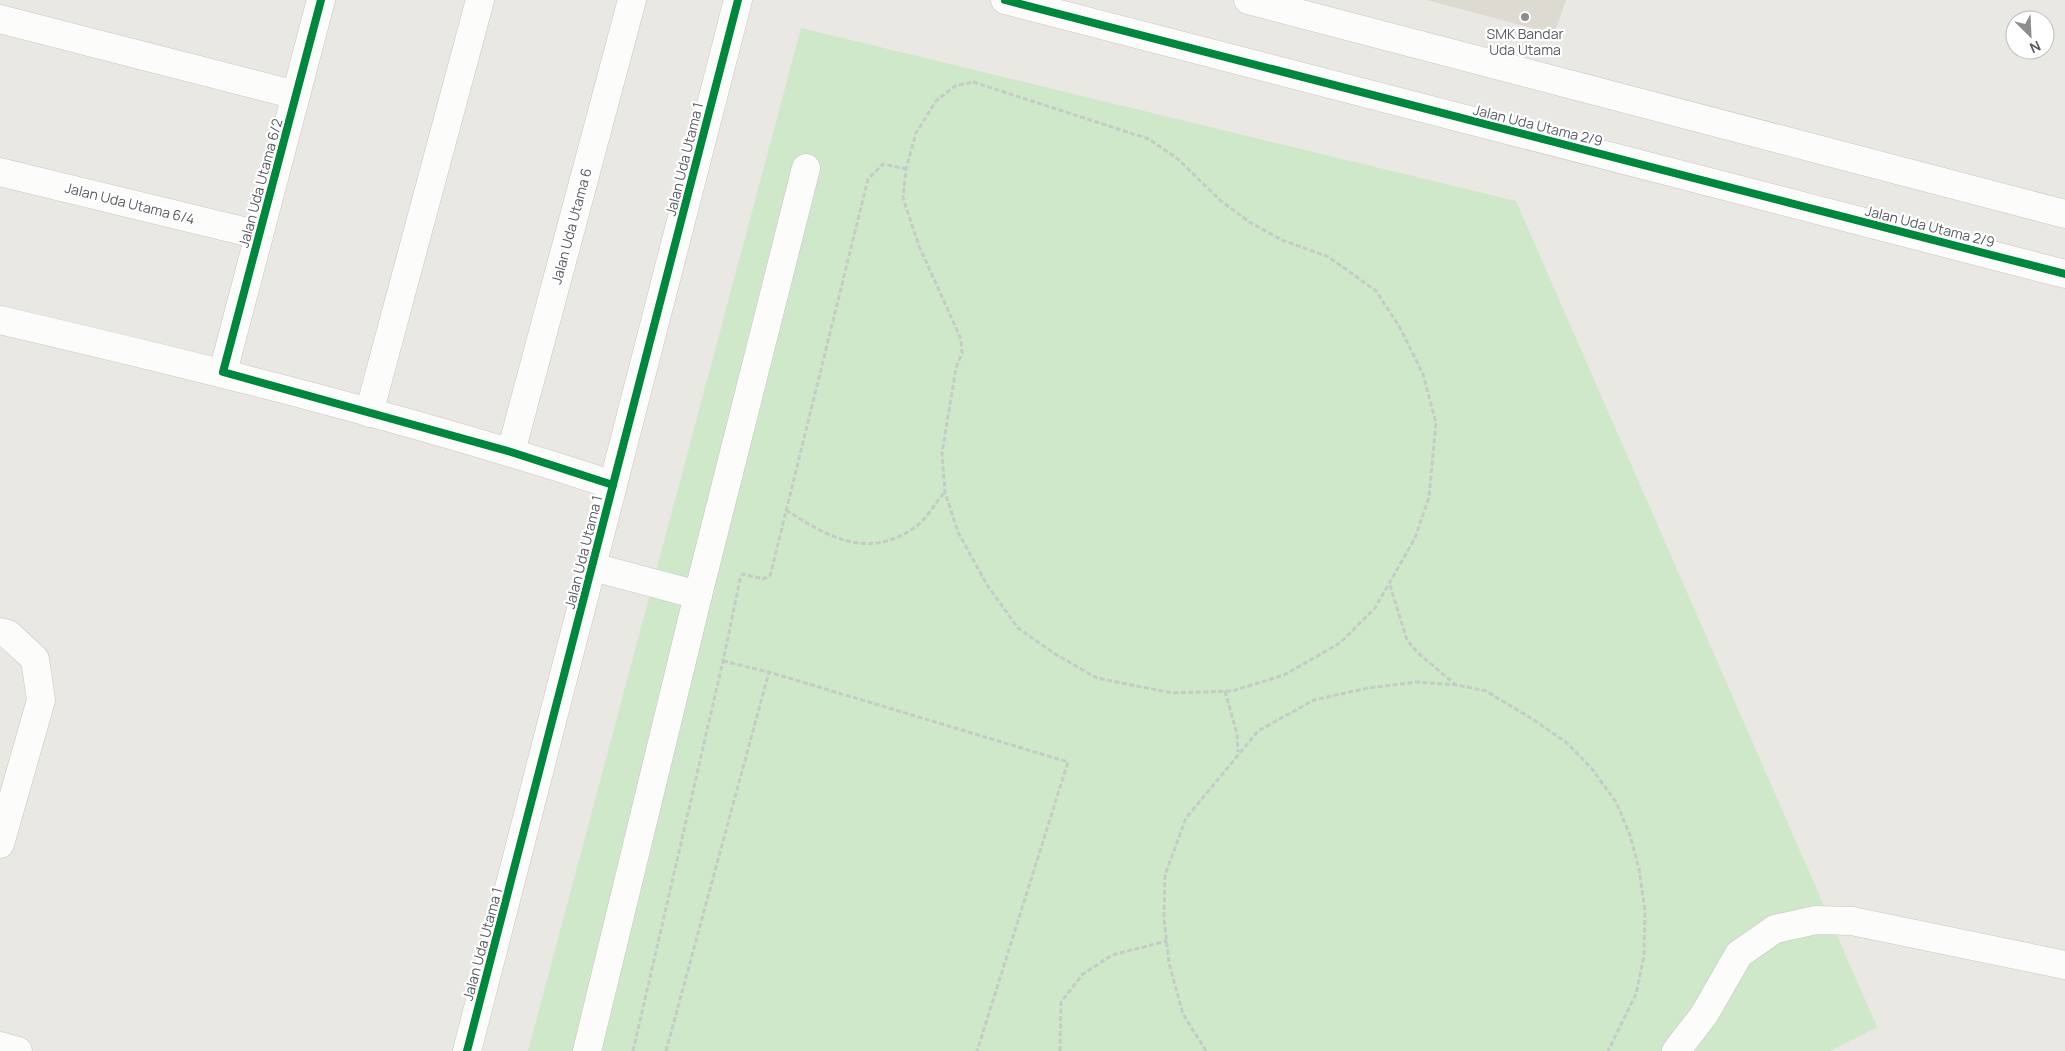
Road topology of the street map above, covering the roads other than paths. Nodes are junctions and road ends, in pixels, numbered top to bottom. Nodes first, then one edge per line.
1 (321, 0) edge
2 (480, 0) edge
3 (632, 0) edge
4 (738, 0) edge
5 (1005, 0) edge
6 (1248, 0) edge
7 (0, 19) edge
8 (296, 95) junction
9 (806, 168) dead end
10 (0, 172) edge
11 (2065, 214) edge
12 (259, 235) junction
13 (2065, 274) edge
14 (0, 320) edge
15 (223, 372) junction
16 (368, 413) junction
17 (511, 452) junction
18 (613, 485) junction
19 (593, 566) junction
20 (698, 595) junction
21 (0, 632) edge
22 (0, 844) edge
23 (2065, 965) edge
24 (0, 1046) edge
25 (18, 1051) edge
26 (467, 1051) edge
27 (587, 1051) edge
28 (1676, 1051) edge

1 - 8 street, Jalan Uda Utama 6/2
2 - 16 street
3 - 17 street, Jalan Uda Utama 6
4 - 18 street, Jalan Uda Utama 1
5 - 13 street, Jalan Uda Utama 2/9
6 - 11 street
7 - 8 street
8 - 12 street, Jalan Uda Utama 6/2
9 - 20 street
10 - 12 street, Jalan Uda Utama 6/4
12 - 15 street, Jalan Uda Utama 6/2
14 - 15 street
15 - 16 street
16 - 17 street
17 - 18 street
18 - 19 street, Jalan Uda Utama 1
19 - 20 street
19 - 26 street, Jalan Uda Utama 1
20 - 27 street
21 - 22 street
23 - 28 street
24 - 25 street

